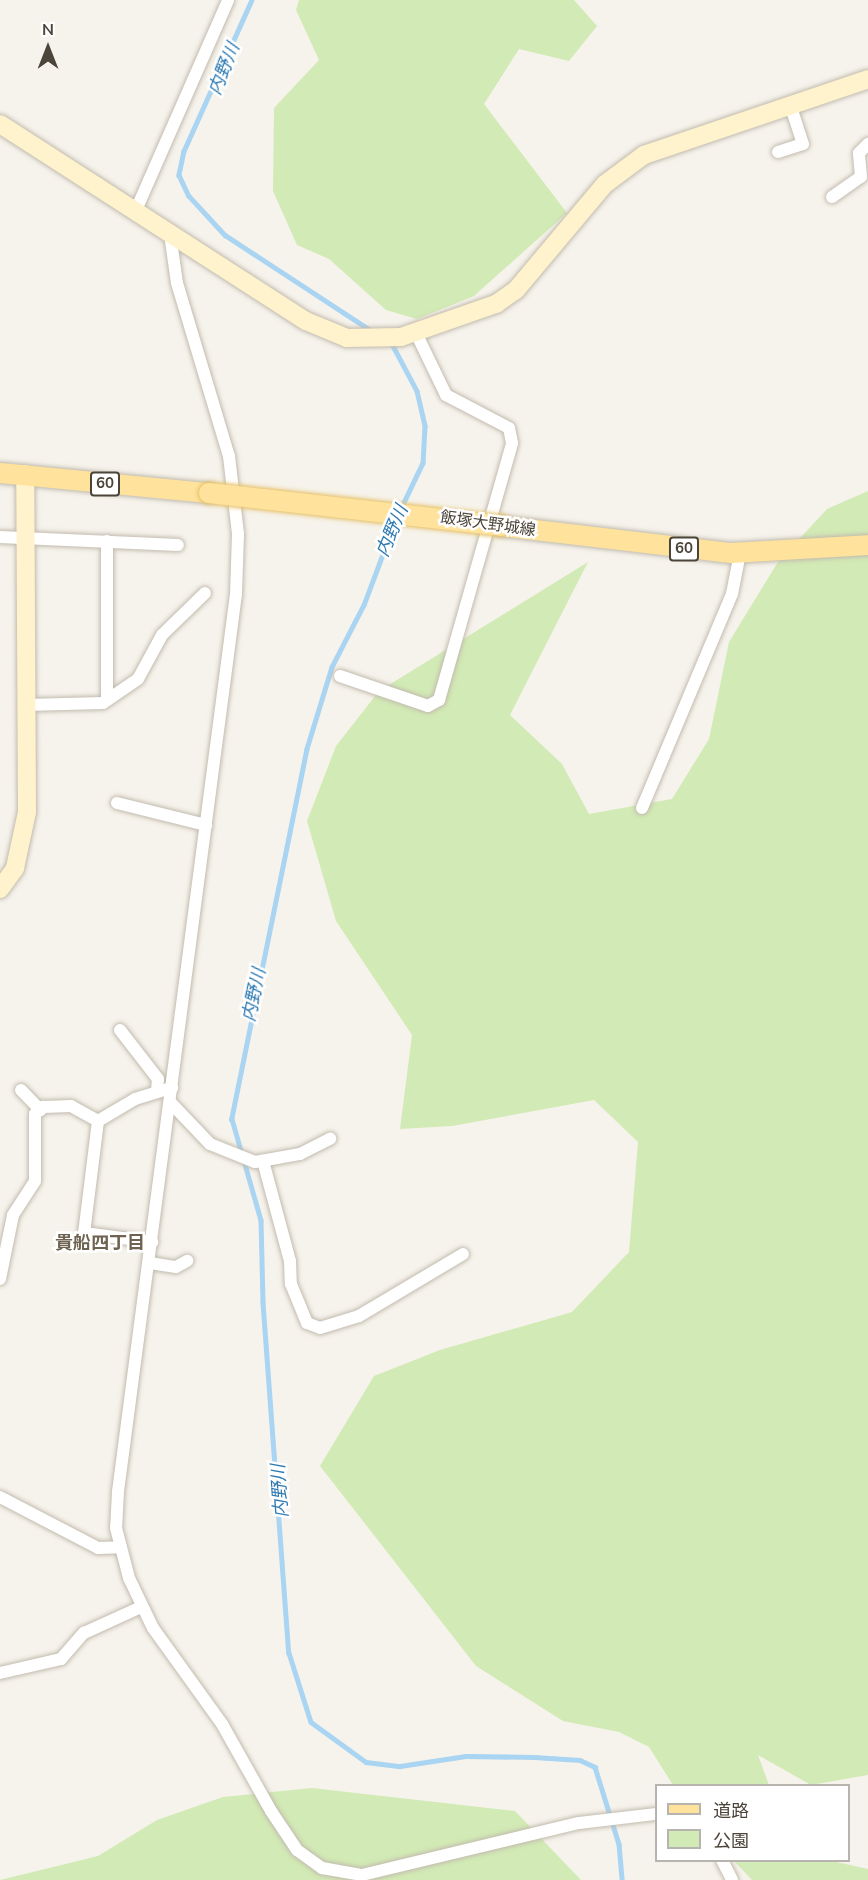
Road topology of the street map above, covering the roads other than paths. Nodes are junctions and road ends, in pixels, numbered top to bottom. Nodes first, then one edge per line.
1 (228, 0) edge
2 (868, 80) edge
3 (790, 104) junction
4 (0, 123) edge
5 (868, 144) edge
6 (778, 152) dead end
7 (832, 197) dead end
8 (136, 210) junction
9 (170, 234) junction
10 (408, 334) junction
11 (0, 473) edge
12 (25, 474) junction
13 (0, 537) edge
14 (26, 537) junction
15 (107, 541) junction
16 (177, 545) dead end
17 (868, 545) edge
18 (740, 553) junction
19 (205, 593) dead end
20 (340, 676) dead end
21 (107, 700) junction
22 (27, 705) junction
23 (117, 803) dead end
24 (642, 808) dead end
25 (206, 825) junction
26 (0, 889) edge
27 (120, 1030) dead end
28 (172, 1088) junction
29 (21, 1090) dead end
30 (157, 1090) junction
31 (170, 1102) junction
32 (40, 1110) junction
33 (98, 1121) junction
34 (330, 1139) dead end
35 (259, 1162) junction
36 (152, 1242) junction
37 (463, 1254) dead end
38 (186, 1261) dead end
39 (150, 1263) junction
40 (0, 1279) edge
41 (0, 1497) edge
42 (121, 1547) junction
43 (141, 1607) junction
44 (0, 1673) edge
45 (655, 1814) edge
46 (723, 1862) edge
47 (732, 1880) edge

1 - 8 street
2 - 3 street
3 - 6 street
3 - 10 street
4 - 8 street
5 - 7 street
8 - 9 street
9 - 10 street
9 - 25 street
10 - 20 street
11 - 12 main road, 飯塚大野城線 / 60
12 - 14 street
12 - 18 main road, 飯塚大野城線 / 60, bridge
13 - 14 street
14 - 15 street
14 - 22 street
15 - 16 street
15 - 21 street
17 - 18 main road, 飯塚大野城線 / 60
18 - 24 street
19 - 21 street
21 - 22 street
22 - 26 street
23 - 25 street
25 - 28 street
27 - 30 street
28 - 30 street
28 - 31 street
29 - 32 street
30 - 33 street
31 - 35 street
31 - 36 street
32 - 33 street
32 - 40 street
33 - 36 street
34 - 35 street
35 - 37 street
36 - 39 street
38 - 39 street
39 - 42 street
41 - 42 street
42 - 43 street
43 - 44 street
43 - 45 street
46 - 47 street

